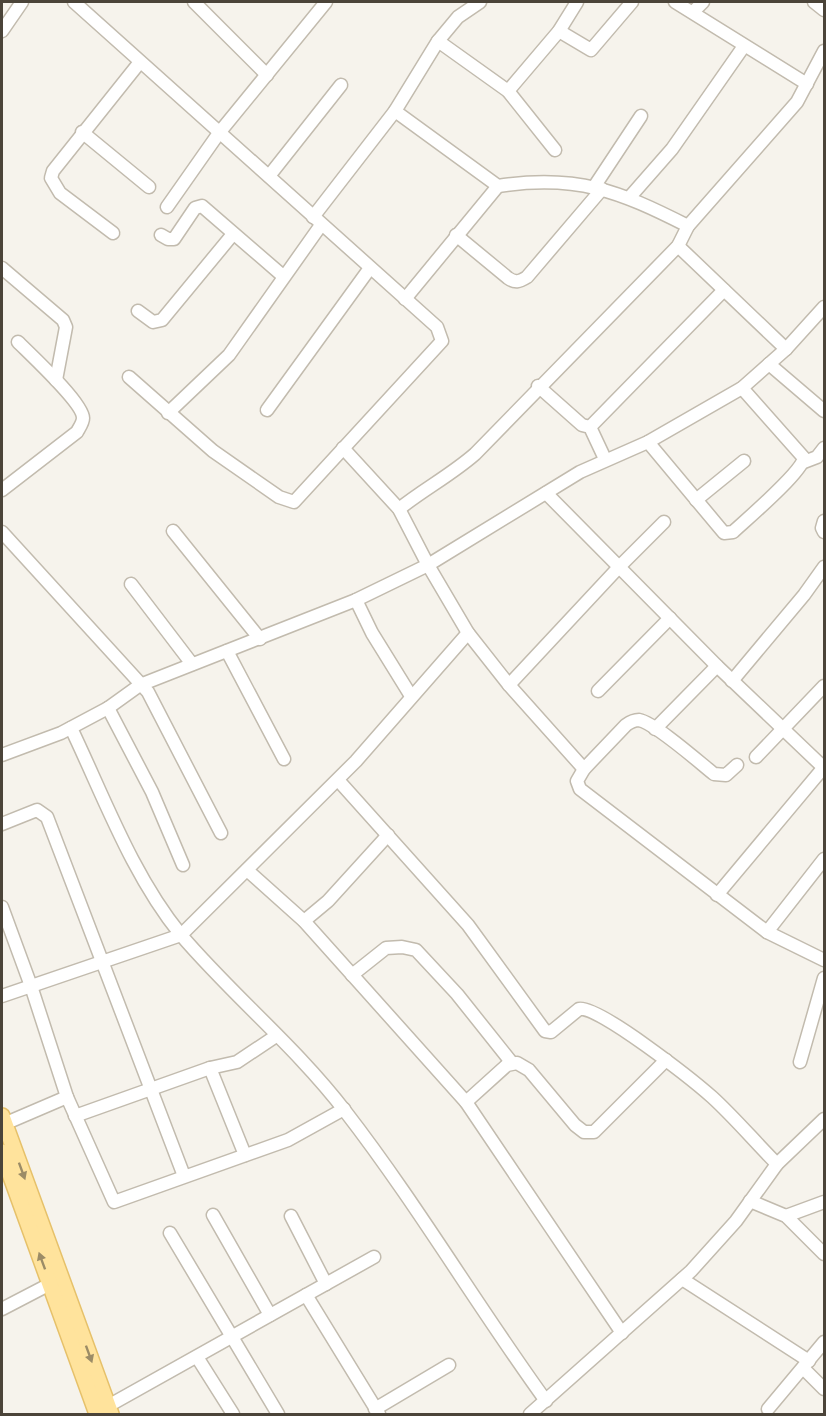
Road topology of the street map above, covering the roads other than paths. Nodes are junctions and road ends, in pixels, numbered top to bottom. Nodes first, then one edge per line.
1 (74, 2) edge
2 (194, 2) edge
3 (326, 2) edge
4 (577, 2) edge
5 (632, 2) edge
6 (675, 2) edge
7 (703, 2) edge
8 (814, 2) edge
9 (476, 3) edge
10 (17, 4) edge
11 (825, 10) edge
12 (693, 12) junction
13 (2, 31) edge
14 (559, 31) junction
15 (438, 41) junction
16 (744, 46) junction
17 (825, 51) edge
18 (140, 62) junction
19 (267, 75) junction
20 (807, 84) junction
21 (341, 86) dead end
22 (508, 91) junction
23 (395, 111) junction
24 (641, 116) dead end
25 (82, 132) junction
26 (219, 134) junction
27 (555, 150) dead end
28 (269, 176) junction
29 (498, 186) junction
30 (149, 187) dead end
31 (598, 188) junction
32 (629, 198) junction
33 (167, 207) dead end
34 (317, 221) junction
35 (688, 226) junction
36 (113, 233) dead end
37 (233, 234) junction
38 (161, 235) dead end
39 (456, 235) junction
40 (678, 246) junction
41 (2, 268) edge
42 (370, 268) junction
43 (283, 276) junction
44 (724, 290) junction
45 (405, 299) junction
46 (825, 308) edge
47 (138, 311) dead end
48 (18, 342) dead end
49 (786, 349) junction
50 (769, 364) junction
51 (129, 376) dead end
52 (56, 380) junction
53 (538, 386) junction
54 (742, 388) junction
55 (267, 410) dead end
56 (825, 411) edge
57 (168, 413) junction
58 (590, 427) junction
59 (648, 442) junction
60 (343, 448) junction
61 (825, 448) edge
62 (605, 459) junction
63 (744, 461) dead end
64 (804, 462) junction
65 (2, 488) edge
66 (546, 493) junction
67 (696, 500) junction
68 (399, 509) junction
69 (825, 521) edge
70 (664, 522) dead end
71 (173, 531) dead end
72 (2, 532) edge
73 (825, 532) edge
74 (428, 565) junction
75 (619, 567) junction
76 (825, 567) edge
77 (131, 584) dead end
78 (356, 600) junction
79 (670, 618) junction
80 (468, 633) junction
81 (260, 639) junction
82 (227, 651) junction
83 (192, 664) junction
84 (717, 666) junction
85 (732, 681) junction
86 (140, 685) junction
87 (509, 685) junction
88 (825, 686) edge
89 (598, 691) dead end
90 (411, 696) junction
91 (108, 708) junction
92 (71, 728) junction
93 (655, 729) junction
94 (783, 729) junction
95 (2, 754) edge
96 (756, 758) dead end
97 (284, 759) dead end
98 (737, 765) dead end
99 (824, 767) edge
100 (584, 768) junction
101 (338, 780) junction
102 (2, 824) edge
103 (221, 833) dead end
104 (388, 835) junction
105 (825, 860) edge
106 (183, 865) dead end
107 (247, 870) junction
108 (717, 895) junction
109 (2, 907) edge
110 (304, 921) junction
111 (767, 933) junction
112 (181, 935) junction
113 (825, 960) edge
114 (103, 962) junction
115 (352, 975) junction
116 (825, 978) edge
117 (32, 986) junction
118 (2, 996) edge
119 (276, 1036) junction
120 (666, 1060) junction
121 (800, 1062) dead end
122 (512, 1063) junction
123 (210, 1068) junction
124 (150, 1089) junction
125 (67, 1097) junction
126 (466, 1102) junction
127 (344, 1109) junction
128 (75, 1116) junction
129 (825, 1119) edge
130 (3, 1120) edge
131 (245, 1155) junction
132 (2, 1156) edge
133 (777, 1164) junction
134 (183, 1176) junction
135 (750, 1201) junction
136 (825, 1202) edge
137 (213, 1215) dead end
138 (291, 1216) dead end
139 (786, 1216) junction
140 (170, 1233) dead end
141 (825, 1254) edge
142 (374, 1257) dead end
143 (682, 1278) junction
144 (50, 1284) junction
145 (326, 1284) junction
146 (306, 1295) junction
147 (2, 1309) edge
148 (270, 1316) junction
149 (622, 1333) junction
150 (231, 1338) junction
151 (825, 1342) edge
152 (197, 1357) junction
153 (806, 1364) junction
154 (448, 1365) dead end
155 (825, 1389) edge
156 (546, 1401) junction
157 (768, 1409) dead end
158 (105, 1412) edge
159 (377, 1412) edge
160 (233, 1414) edge
161 (278, 1414) edge
162 (530, 1414) edge

1 - 18 street
2 - 19 street
3 - 19 street
4 - 14 street
5 - 14 street
6 - 12 street
7 - 12 street
8 - 11 street
9 - 15 street
10 - 13 street
12 - 16 street
14 - 22 street
15 - 22 street
15 - 23 street
16 - 20 street
16 - 32 street
17 - 20 street
18 - 25 street
18 - 26 street
19 - 26 street
20 - 35 street
21 - 28 street
22 - 27 street
23 - 29 street
23 - 34 street
24 - 31 street
25 - 30 street
25 - 36 street
26 - 28 street
26 - 33 street
28 - 34 street
29 - 31 street
29 - 39 street
31 - 32 street
31 - 39 street
32 - 35 street
34 - 42 street
34 - 43 street
35 - 40 street
37 - 38 street
37 - 43 street
37 - 47 street
39 - 45 street
40 - 44 street
40 - 53 street
41 - 52 street
42 - 45 street
42 - 55 street
43 - 57 street
44 - 49 street
44 - 58 street
45 - 60 street
46 - 49 street
48 - 52 street
49 - 50 street
50 - 54 street
50 - 56 street
51 - 57 street
52 - 65 street
53 - 58 street
53 - 68 street
54 - 59 street
54 - 64 street
57 - 60 street
58 - 62 street
59 - 62 street
59 - 67 street
60 - 68 street
61 - 64 street
62 - 66 street
63 - 67 street
64 - 67 street
66 - 74 street
66 - 75 street
68 - 74 street
69 - 73 street
70 - 75 street
71 - 81 street
72 - 86 street
74 - 78 street
74 - 80 street
75 - 79 street
75 - 87 street
76 - 85 street
77 - 83 street
78 - 81 street
78 - 90 street
79 - 84 street
79 - 89 street
80 - 87 street
80 - 90 street
81 - 82 street
82 - 83 street
82 - 97 street
83 - 86 street
84 - 85 street
84 - 93 street
85 - 94 street
86 - 91 street
86 - 103 street
87 - 100 street
88 - 94 street
90 - 101 street
91 - 92 street
91 - 106 street
92 - 95 street
92 - 112 street
93 - 98 street
93 - 100 street
94 - 96 street
94 - 99 street
99 - 108 street
100 - 108 street
101 - 104 street
101 - 107 street
102 - 114 street
104 - 110 street
104 - 120 street
105 - 111 street
107 - 110 street
107 - 112 street
108 - 111 street
109 - 117 street
110 - 115 street
111 - 113 street
112 - 114 street
112 - 119 street
114 - 117 street
114 - 124 street
115 - 122 street
115 - 126 street
116 - 121 street
117 - 118 street
117 - 125 street
119 - 123 street
119 - 127 street
120 - 122 street
120 - 133 street
122 - 126 street
123 - 124 street
123 - 131 street
124 - 128 street
124 - 134 street
125 - 128 street
125 - 130 street
126 - 149 street
127 - 131 street
127 - 156 street
128 - 134 street
129 - 133 street
130 -> 158 main road
131 - 134 street
144 -> 132 main road
133 - 135 street
135 - 139 street
135 - 143 street
136 - 139 street
137 - 148 street
138 - 145 street
139 - 141 street
140 - 150 street
142 - 145 street
143 - 149 street
143 - 153 street
144 - 147 street
144 - 158 main road
145 - 146 street
146 - 148 street
146 - 159 street
148 - 150 street
149 - 156 street
150 - 152 street
150 - 161 street
151 - 153 street
152 - 158 street
152 - 160 street
153 - 155 street
153 - 157 street
154 - 159 street
156 - 162 street

